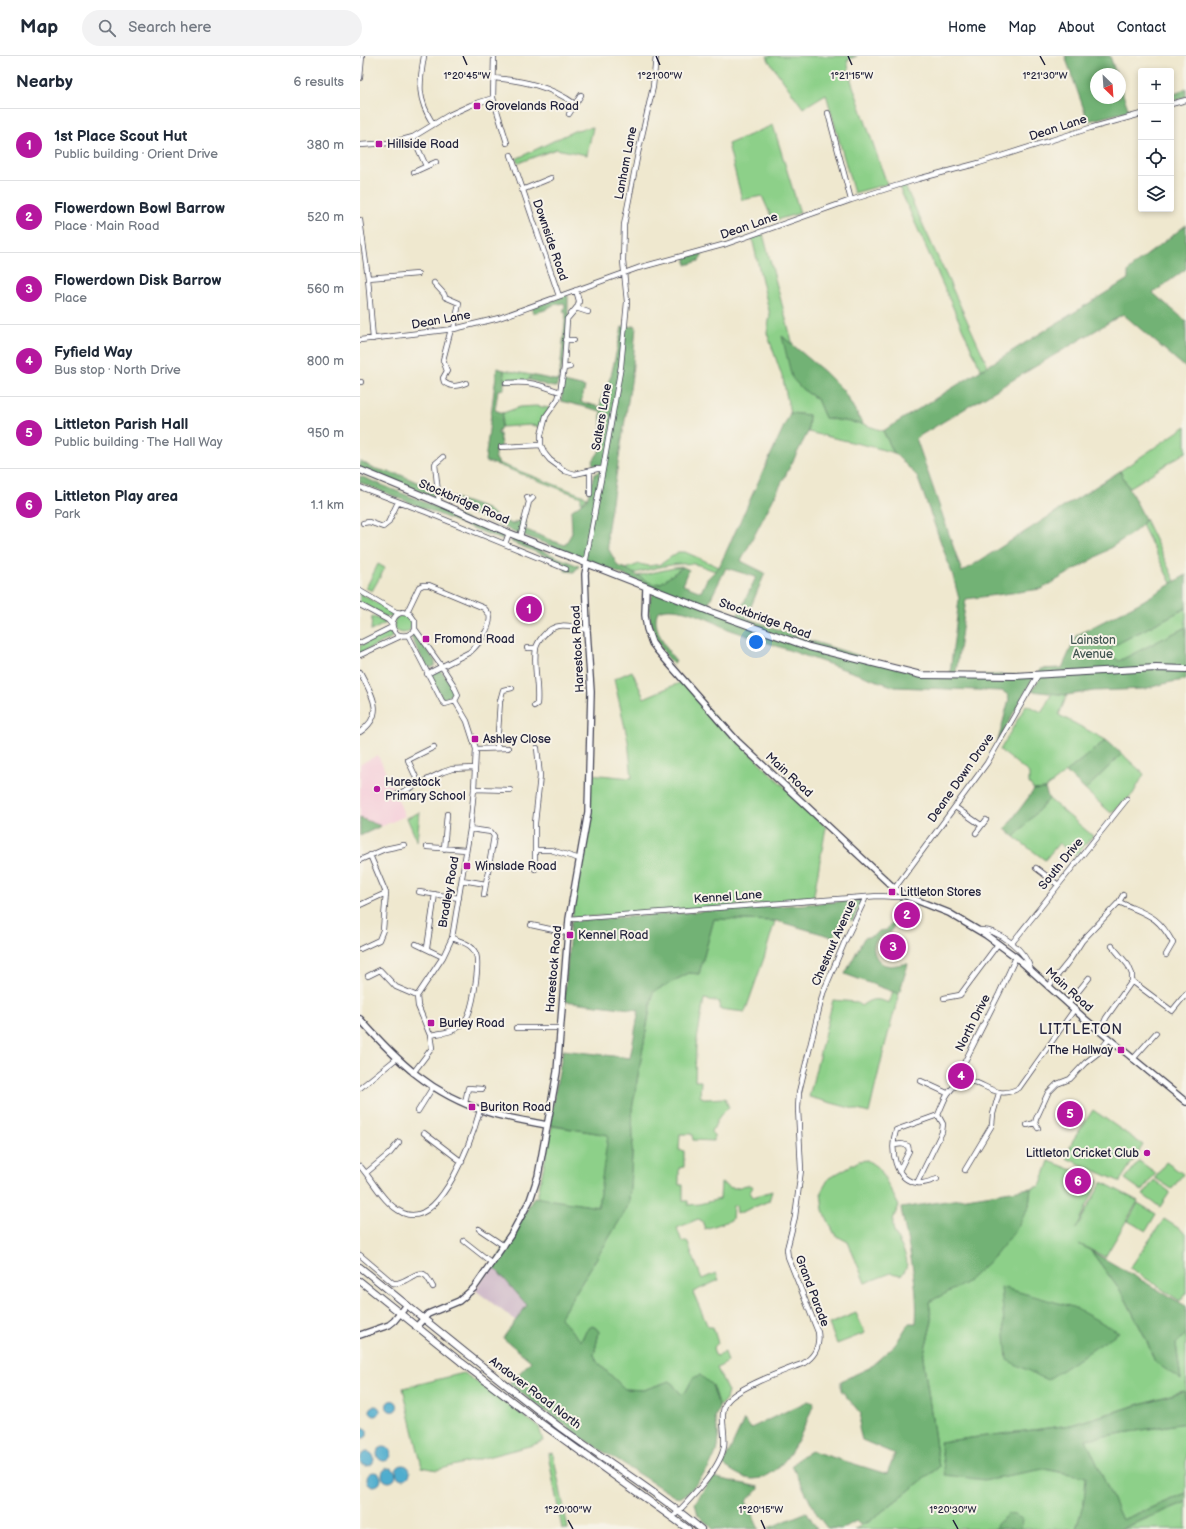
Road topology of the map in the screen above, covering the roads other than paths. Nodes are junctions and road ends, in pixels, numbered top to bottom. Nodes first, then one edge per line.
1 (362, 56) edge
2 (424, 56) edge
3 (494, 56) edge
4 (656, 56) edge
5 (360, 78) edge
6 (494, 78) junction
7 (581, 95) dead end
8 (493, 98) junction
9 (1186, 100) edge
10 (1174, 103) edge
11 (575, 104) junction
12 (828, 113) dead end
13 (568, 114) dead end
14 (1138, 115) edge
15 (433, 124) junction
16 (413, 137) junction
17 (507, 143) dead end
18 (360, 145) edge
19 (511, 155) dead end
20 (436, 162) dead end
21 (426, 166) junction
22 (414, 172) dead end
23 (551, 178) dead end
24 (522, 190) junction
25 (851, 200) junction
26 (360, 220) edge
27 (365, 261) junction
28 (360, 263) edge
29 (418, 274) dead end
30 (624, 274) junction
31 (368, 278) junction
32 (434, 283) dead end
33 (576, 290) junction
34 (559, 296) junction
35 (576, 308) junction
36 (588, 312) dead end
37 (453, 329) junction
38 (373, 339) junction
39 (360, 340) edge
40 (566, 340) junction
41 (574, 340) dead end
42 (570, 367) dead end
43 (564, 368) junction
44 (466, 383) dead end
45 (506, 383) dead end
46 (560, 392) junction
47 (541, 445) junction
48 (501, 447) dead end
49 (443, 458) dead end
50 (603, 469) junction
51 (360, 470) edge
52 (590, 471) junction
53 (360, 487) edge
54 (590, 494) dead end
55 (533, 498) dead end
56 (398, 502) junction
57 (439, 502) junction
58 (363, 523) dead end
59 (509, 533) junction
60 (520, 537) junction
61 (505, 544) junction
62 (586, 563) junction
63 (564, 567) dead end
64 (646, 587) junction
65 (360, 591) edge
66 (360, 605) edge
67 (405, 612) junction
68 (392, 626) junction
69 (415, 629) junction
70 (587, 630) junction
71 (408, 635) junction
72 (401, 636) junction
73 (360, 643) edge
74 (527, 648) dead end
75 (536, 648) junction
76 (360, 655) edge
77 (442, 667) junction
78 (1186, 669) edge
79 (360, 672) edge
80 (427, 674) junction
81 (1038, 675) junction
82 (512, 688) dead end
83 (455, 701) junction
84 (534, 706) dead end
85 (360, 732) edge
86 (434, 747) dead end
87 (497, 748) junction
88 (508, 748) dead end
89 (537, 748) dead end
90 (476, 749) junction
91 (475, 768) junction
92 (534, 775) dead end
93 (540, 776) junction
94 (419, 784) junction
95 (474, 789) junction
96 (510, 790) dead end
97 (398, 794) dead end
98 (1127, 798) dead end
99 (955, 807) junction
100 (447, 814) dead end
101 (986, 820) dead end
102 (981, 825) junction
103 (470, 829) junction
104 (976, 833) dead end
105 (404, 845) dead end
106 (427, 847) dead end
107 (444, 849) junction
108 (466, 850) junction
109 (535, 850) junction
110 (370, 855) junction
111 (580, 859) junction
112 (360, 860) edge
113 (537, 866) dead end
114 (1036, 868) dead end
115 (462, 880) junction
116 (486, 884) junction
117 (1057, 884) junction
118 (894, 888) junction
119 (419, 892) dead end
120 (386, 893) junction
121 (435, 894) junction
122 (484, 895) dead end
123 (1123, 895) dead end
124 (889, 896) junction
125 (906, 896) junction
126 (866, 897) junction
127 (459, 898) junction
128 (1119, 902) junction
129 (360, 905) edge
130 (569, 918) junction
131 (531, 924) dead end
132 (979, 930) junction
133 (568, 933) junction
134 (452, 938) junction
135 (1012, 943) junction
136 (416, 944) dead end
137 (998, 944) junction
138 (1112, 946) dead end
139 (427, 948) junction
140 (360, 949) edge
141 (1166, 955) dead end
142 (443, 957) junction
143 (1016, 957) junction
144 (1031, 970) junction
145 (368, 976) dead end
146 (1089, 978) dead end
147 (1132, 981) junction
148 (1048, 987) junction
149 (1186, 994) edge
150 (417, 996) junction
151 (822, 998) joint
152 (944, 998) dead end
153 (1068, 1004) junction
154 (1074, 1010) junction
155 (360, 1019) edge
156 (518, 1026) dead end
157 (560, 1028) junction
158 (1100, 1032) junction
159 (1156, 1033) dead end
160 (430, 1035) junction
161 (1109, 1039) junction
162 (396, 1059) junction
163 (1133, 1059) junction
164 (413, 1074) junction
165 (921, 1081) dead end
166 (959, 1083) junction
167 (433, 1087) junction
168 (360, 1088) edge
169 (482, 1089) dead end
170 (947, 1093) junction
171 (999, 1093) junction
172 (1185, 1100) edge
173 (465, 1103) junction
174 (480, 1110) junction
175 (418, 1111) dead end
176 (938, 1115) junction
177 (1035, 1123) junction
178 (547, 1125) junction
179 (1026, 1125) dead end
180 (1038, 1128) dead end
181 (424, 1133) dead end
182 (399, 1142) dead end
183 (894, 1145) junction
184 (462, 1162) junction
185 (360, 1166) edge
186 (966, 1170) dead end
187 (899, 1171) junction
188 (366, 1173) junction
189 (937, 1179) dead end
190 (917, 1183) junction
191 (479, 1229) dead end
192 (464, 1242) dead end
193 (504, 1246) junction
194 (360, 1255) edge
195 (492, 1263) junction
196 (360, 1267) edge
197 (360, 1282) edge
198 (433, 1287) dead end
199 (407, 1305) junction
200 (400, 1313) junction
201 (423, 1318) junction
202 (416, 1326) junction
203 (360, 1335) edge
204 (679, 1510) junction
205 (673, 1517) junction
206 (688, 1529) edge
207 (701, 1529) edge

1 - 5 street
2 - 15 street
3 - 6 street
4 - 30 street, Lanham Lane
6 - 8 street
6 - 11 street
7 - 11 street
8 - 15 street
8 - 17 street
9 - 10 street
11 - 13 street
12 - 25 street
14 - 25 street, Dean Lane
15 - 16 street
16 - 18 street
16 - 21 street
19 - 24 street, Downside Road
20 - 21 street
21 - 22 street
23 - 24 street, Downside Road
24 - 34 street, Downside Road
25 - 30 street, Dean Lane
26 - 27 street
27 - 28 street
27 - 31 street
29 - 31 street
30 - 33 street, Dean Lane
30 - 50 street, Salters Lane
31 - 38 street
32 - 37 street
33 - 34 street, Dean Lane
33 - 35 street
34 - 37 street, Dean Lane
35 - 36 street
35 - 40 street
37 - 38 street, Dean Lane
37 - 44 street
38 - 39 street, Dean Lane
40 - 41 street
40 - 43 street
42 - 43 street
43 - 46 street
45 - 46 street
46 - 47 street
47 - 48 street
47 - 52 street
49 - 57 street
50 - 52 street
50 - 62 street, Salters Lane
51 - 57 main road, Stockbridge Road
52 - 54 street
53 - 56 street
55 - 60 street
56 - 58 street
56 - 61 street
57 - 59 main road, Stockbridge Road
59 - 60 main road, Stockbridge Road
59 - 61 street
60 - 62 main road, Stockbridge Road
61 - 63 street
62 - 64 main road, Stockbridge Road
62 - 70 street, Harestock Road
64 - 81 main road, Stockbridge Road
64 - 118 street, Main Road
65 - 67 street
66 - 68 street
67 - 68 street
67 - 69 street
67 - 77 street
68 - 72 street
68 - 73 street
69 - 71 street
69 - 77 street
70 - 75 street
70 - 111 street, Harestock Road
71 - 72 street
71 - 80 street
72 - 76 street
74 - 75 street
75 - 84 street
77 - 80 street
77 - 83 street
78 - 81 main road, Stockbridge Road
79 - 85 street
80 - 83 street
81 - 99 street, Deane Down Drove
82 - 87 street
83 - 90 street, Bradley Road
86 - 94 street
87 - 88 street
87 - 90 street
89 - 93 street
90 - 91 street, Bradley Road
91 - 94 street
91 - 95 street, Bradley Road
92 - 93 street
93 - 109 street
94 - 97 street
95 - 96 street
95 - 103 street, Bradley Road
98 - 117 street, South Drive
99 - 102 street
99 - 118 street, Deane Down Drove
100 - 107 street
101 - 102 street
102 - 104 street
103 - 108 street, Bradley Road
103 - 116 street
105 - 110 street
106 - 107 street
107 - 108 street
108 - 115 street, Bradley Road
109 - 111 street
109 - 113 street
110 - 112 street
110 - 120 street
111 - 130 street, Harestock Road
114 - 117 street
115 - 116 street
115 - 127 street, Bradley Road
116 - 122 street
117 - 135 street, South Drive
118 - 124 street
118 - 125 street, Main Road
119 - 121 street
120 - 129 street
120 - 140 street
121 - 127 street
121 - 139 street
123 - 128 street
124 - 125 street, Kennel Lane
124 - 126 street, Kennel Lane
125 - 132 street, Main Road
126 - 130 street, Kennel Lane
126 - 151 street, Chestnut Avenue
127 - 134 street, Bradley Road
128 - 141 street
128 - 148 street
130 - 133 street, Harestock Road
131 - 133 street
132 - 135 street, Main Road
132 - 137 street, Main Road
133 - 157 street, Harestock Road
134 - 142 street, Bradley Road
134 - 160 street
135 - 144 street, Main Road
136 - 139 street
137 - 143 street, Main Road
137 - 152 street
138 - 147 street
139 - 142 street
142 - 150 street, Bradley Road
143 - 144 street, Main Road
143 - 166 street, North Drive
144 - 148 street, Main Road
145 - 150 street
146 - 153 street
147 - 149 street
147 - 158 street
148 - 153 street, Main Road
150 - 160 street
151 - 204 street, Grand Parade
153 - 154 street, Main Road
154 - 158 street, Main Road
154 - 171 street
155 - 162 street
156 - 157 street
157 - 178 street, Harestock Road
158 - 161 street, Main Road
159 - 163 street
160 - 164 street
161 - 163 street, Main Road
161 - 177 street
162 - 164 street
162 - 168 street
163 - 172 street, Main Road
164 - 167 street
165 - 170 street
166 - 170 street
166 - 171 street
167 - 173 street
167 - 175 street
169 - 173 street
170 - 176 street
171 - 186 street
173 - 174 street
174 - 178 street
174 - 184 street
176 - 183 street
176 - 190 street
177 - 179 street
177 - 180 street
178 - 193 street, Harestock Road
181 - 184 street
182 - 188 street
183 - 187 street
183 - 187 street
184 - 188 street
185 - 188 street
187 - 190 street
189 - 190 street
191 - 193 street
192 - 195 street
193 - 195 street, Harestock Road
194 - 198 street
195 - 201 street, Harestock Road
196 - 199 main road, Andover Road North
197 - 200 main road, Andover Road North
199 - 200 street
199 - 201 main road, Andover Road North
200 - 202 main road, Andover Road North
200 - 203 street
201 - 202 street, Harestock Road
201 - 204 main road, Andover Road North
202 - 205 main road, Andover Road North
204 - 205 street, Grand Parade
204 - 207 main road, Andover Road North
205 - 206 main road, Andover Road North

